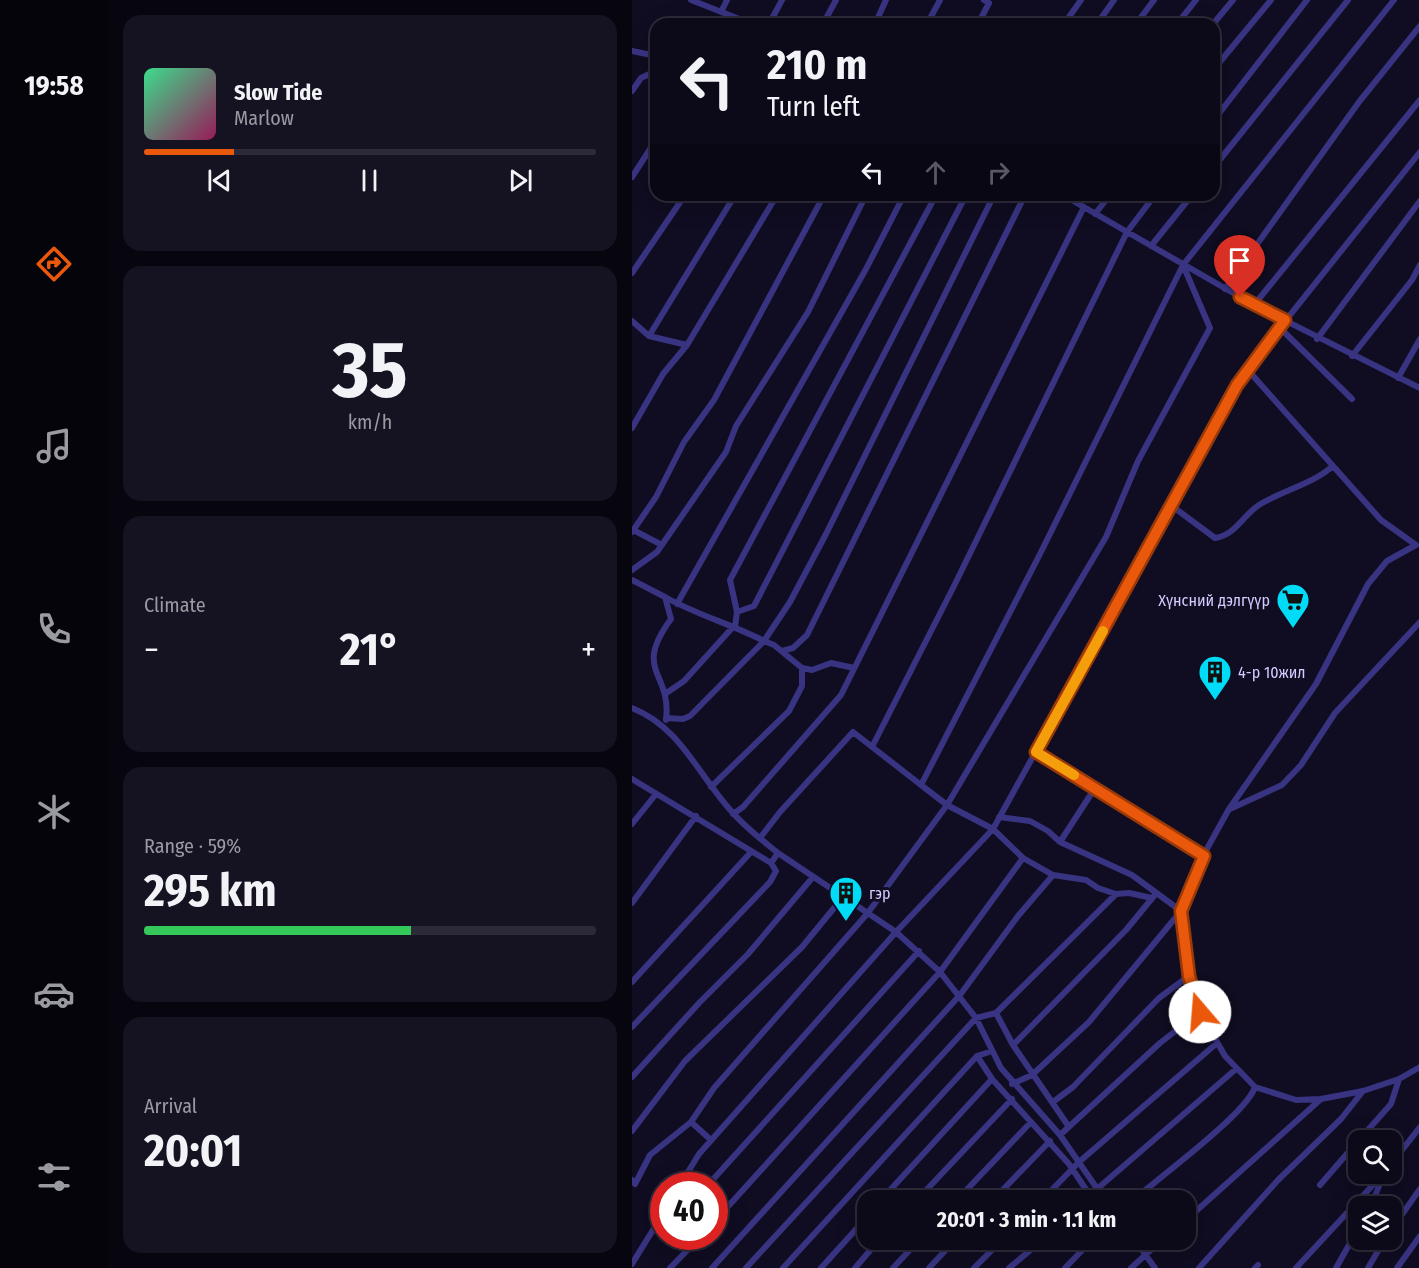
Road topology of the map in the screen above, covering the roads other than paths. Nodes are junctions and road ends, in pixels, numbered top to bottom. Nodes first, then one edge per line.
1 (691, 0) edge
2 (727, 0) edge
3 (782, 0) edge
4 (836, 0) edge
5 (886, 0) edge
6 (940, 0) edge
7 (984, 0) edge
8 (1081, 0) edge
9 (1114, 0) edge
10 (1154, 0) edge
11 (1196, 0) edge
12 (1233, 0) edge
13 (1271, 0) edge
14 (1307, 0) edge
15 (1348, 0) edge
16 (1394, 0) edge
17 (721, 12) junction
18 (736, 18) edge
19 (772, 18) edge
20 (826, 18) edge
21 (878, 18) edge
22 (930, 18) edge
23 (981, 18) edge
24 (1068, 18) edge
25 (1101, 18) edge
26 (1140, 18) edge
27 (1182, 18) edge
28 (1218, 18) edge
29 (1420, 26) edge
30 (632, 51) edge
31 (650, 55) edge
32 (1220, 62) edge
33 (650, 74) edge
34 (632, 91) edge
35 (1420, 100) edge
36 (1220, 112) edge
37 (650, 149) edge
38 (1420, 152) edge
39 (1220, 160) edge
40 (632, 177) edge
41 (681, 201) edge
42 (731, 201) edge
43 (773, 201) edge
44 (821, 201) edge
45 (863, 201) edge
46 (901, 201) edge
47 (933, 201) edge
48 (963, 201) edge
49 (991, 201) edge
50 (1022, 201) edge
51 (1075, 201) edge
52 (1105, 201) edge
53 (1150, 201) edge
54 (1187, 201) edge
55 (1420, 201) edge
56 (1084, 207) junction
57 (1095, 214) junction
58 (1127, 232) junction
59 (1151, 246) junction
60 (1183, 264) junction
61 (1420, 265) edge
62 (632, 273) edge
63 (1225, 289) junction
64 (1254, 305) junction
65 (1285, 320) junction
66 (632, 321) edge
67 (1279, 327) junction
68 (649, 336) junction
69 (1317, 339) junction
70 (1420, 339) edge
71 (687, 345) junction
72 (1352, 356) junction
73 (1247, 369) junction
74 (1398, 378) junction
75 (1420, 388) edge
76 (1352, 399) dead end
77 (632, 428) edge
78 (1333, 466) junction
79 (1172, 506) junction
80 (633, 530) edge
81 (662, 545) junction
82 (1418, 545) edge
83 (632, 570) edge
84 (632, 580) edge
85 (665, 597) junction
86 (677, 604) junction
87 (737, 612) junction
88 (1420, 622) edge
89 (734, 627) junction
90 (764, 641) junction
91 (782, 651) junction
92 (802, 668) junction
93 (854, 668) junction
94 (665, 694) junction
95 (632, 708) edge
96 (666, 718) junction
97 (665, 726) junction
98 (872, 747) junction
99 (1036, 752) junction
100 (632, 778) edge
101 (921, 785) junction
102 (711, 787) junction
103 (1095, 788) junction
104 (656, 794) junction
105 (947, 805) junction
106 (1229, 809) junction
107 (733, 813) junction
108 (696, 816) junction
109 (999, 817) junction
110 (632, 824) edge
111 (993, 829) junction
112 (760, 838) junction
113 (1060, 842) junction
114 (751, 852) junction
115 (778, 853) junction
116 (1204, 856) junction
117 (1024, 858) junction
118 (772, 863) junction
119 (1053, 875) junction
120 (813, 877) junction
121 (1116, 894) junction
122 (1154, 896) junction
123 (843, 897) junction
124 (632, 903) edge
125 (1181, 911) junction
126 (868, 914) junction
127 (896, 932) junction
128 (918, 951) junction
129 (940, 972) junction
130 (1189, 976) junction
131 (632, 982) edge
132 (960, 995) junction
133 (1200, 1012) junction
134 (996, 1013) junction
135 (976, 1018) junction
136 (632, 1027) edge
137 (1217, 1042) junction
138 (1013, 1045) junction
139 (992, 1051) junction
140 (977, 1056) junction
141 (1420, 1067) edge
142 (1236, 1069) junction
143 (1032, 1075) junction
144 (632, 1077) edge
145 (992, 1079) junction
146 (1399, 1079) junction
147 (1012, 1084) junction
148 (1255, 1087) junction
149 (1363, 1091) junction
150 (1012, 1099) junction
151 (1321, 1099) junction
152 (1053, 1102) junction
153 (691, 1122) junction
154 (1031, 1122) junction
155 (1069, 1127) junction
156 (1420, 1127) edge
157 (1369, 1130) edge
158 (632, 1131) edge
159 (1060, 1135) junction
160 (711, 1140) junction
161 (1050, 1141) junction
162 (1402, 1150) edge
163 (1348, 1153) edge
164 (1079, 1162) junction
165 (1071, 1170) junction
166 (689, 1172) edge
167 (720, 1172) edge
168 (632, 1180) edge
169 (1374, 1184) edge
170 (1320, 1185) dead end
171 (1097, 1189) joint
172 (1420, 1189) edge
173 (890, 1190) edge
174 (926, 1190) edge
175 (966, 1190) edge
176 (1003, 1190) edge
177 (1052, 1190) edge
178 (1085, 1190) edge
179 (1145, 1190) edge
180 (728, 1205) edge
181 (1196, 1211) edge
182 (1402, 1214) edge
183 (857, 1228) edge
184 (650, 1235) edge
185 (1420, 1236) edge
186 (1348, 1247) edge
187 (687, 1250) edge
188 (871, 1250) edge
189 (910, 1250) edge
190 (946, 1250) edge
191 (992, 1250) edge
192 (1031, 1250) edge
193 (1082, 1250) edge
194 (1142, 1250) edge
195 (1150, 1250) edge
196 (1379, 1250) edge
197 (1145, 1254) junction
198 (632, 1264) edge
199 (670, 1268) edge
200 (712, 1268) edge
201 (746, 1268) edge
202 (783, 1268) edge
203 (821, 1268) edge
204 (855, 1268) edge
205 (893, 1268) edge
206 (929, 1268) edge
207 (974, 1268) edge
208 (1009, 1268) edge
209 (1065, 1268) edge
210 (1131, 1268) edge
211 (1155, 1268) edge
212 (1199, 1268) edge
213 (1296, 1268) edge
214 (1336, 1268) edge
215 (1368, 1268) edge
216 (1397, 1268) edge

1 - 17 street
2 - 17 street
3 - 19 street
4 - 20 street
5 - 21 street
6 - 22 street
7 - 23 street
8 - 24 street
9 - 25 street
10 - 26 street
11 - 27 street
12 - 28 street
13 - 32 street
14 - 36 street
15 - 39 street
16 - 60 street
17 - 18 street
29 - 63 street
30 - 31 street
33 - 34 street
35 - 64 street
37 - 40 street
38 - 65 street
41 - 62 street
42 - 68 street
43 - 71 street
44 - 80 street
45 - 81 street
46 - 86 street
47 - 87 street
48 - 87 street
49 - 90 street
50 - 91 street
51 - 56 street
52 - 57 street
53 - 58 street
54 - 59 street
55 - 69 street
56 - 57 street
56 - 93 street
57 - 58 street
58 - 59 street
58 - 98 street
59 - 60 street
60 - 63 street
60 - 101 street
60 - 105 street
61 - 72 street
63 - 64 street
64 - 65 street
65 - 67 street
65 - 69 street
66 - 68 street
67 - 73 street
67 - 76 street
68 - 71 street
69 - 72 street
70 - 74 street
71 - 77 street
72 - 74 street
73 - 78 street
73 - 79 street
74 - 75 street
78 - 79 street
78 - 82 street
79 - 99 street
80 - 81 street
81 - 83 street
82 - 106 street
84 - 85 street
85 - 86 street
85 - 94 street
86 - 89 street
87 - 89 street
88 - 106 street
89 - 90 street
89 - 94 street
90 - 91 street
90 - 96 street
91 - 92 street
92 - 93 street
92 - 102 street
93 - 107 street
94 - 96 street
95 - 97 street
96 - 97 street
97 - 102 street
98 - 101 street
98 - 112 street
99 - 103 street
99 - 109 street
100 - 104 street
101 - 105 street
102 - 107 street
103 - 113 street
103 - 116 street
104 - 108 street
104 - 110 street
105 - 111 street
105 - 126 street
106 - 116 street
107 - 112 street
108 - 114 street
108 - 124 street
109 - 111 street
109 - 113 street
111 - 117 street
111 - 127 street
112 - 115 street
113 - 122 street
114 - 118 street
114 - 131 street
115 - 118 street
115 - 120 street
116 - 125 street
117 - 119 street
117 - 129 street
118 - 136 street
119 - 121 street
119 - 132 street
120 - 123 street
120 - 144 street
121 - 122 street
121 - 134 street
122 - 125 street
122 - 138 street
123 - 126 street
123 - 158 street
125 - 130 street
125 - 143 street
126 - 127 street
126 - 153 street
127 - 128 street
127 - 160 street
128 - 129 street
128 - 167 street
129 - 132 street
129 - 180 street
130 - 133 street
130 - 152 street
132 - 135 street
132 - 200 street
133 - 137 street
133 - 155 street
134 - 135 street
134 - 138 street
135 - 139 street
135 - 201 street
137 - 142 street
137 - 164 street
138 - 143 street
139 - 140 street
139 - 147 street
140 - 145 street
140 - 202 street
141 - 146 street
142 - 148 street
142 - 171 street
143 - 147 street
143 - 152 street
145 - 150 street
145 - 173 street
146 - 149 street
146 - 157 street
147 - 159 street
148 - 151 street
148 - 179 street
149 - 151 street
149 - 212 street
150 - 154 street
150 - 174 street
151 - 181 street
152 - 155 street
153 - 160 street
153 - 168 street
154 - 161 street
154 - 175 street
155 - 159 street
156 - 162 street
159 - 164 street
160 - 166 street
161 - 165 street
161 - 176 street
163 - 170 street
164 - 165 street
164 - 171 street
165 - 177 street
165 - 178 street
169 - 213 street
172 - 182 street
183 - 203 street
184 - 198 street
185 - 216 street
186 - 214 street
187 - 199 street
188 - 204 street
189 - 205 street
190 - 206 street
191 - 207 street
192 - 208 street
193 - 209 street
194 - 197 street
195 - 197 street
196 - 215 street
197 - 210 street
197 - 211 street

